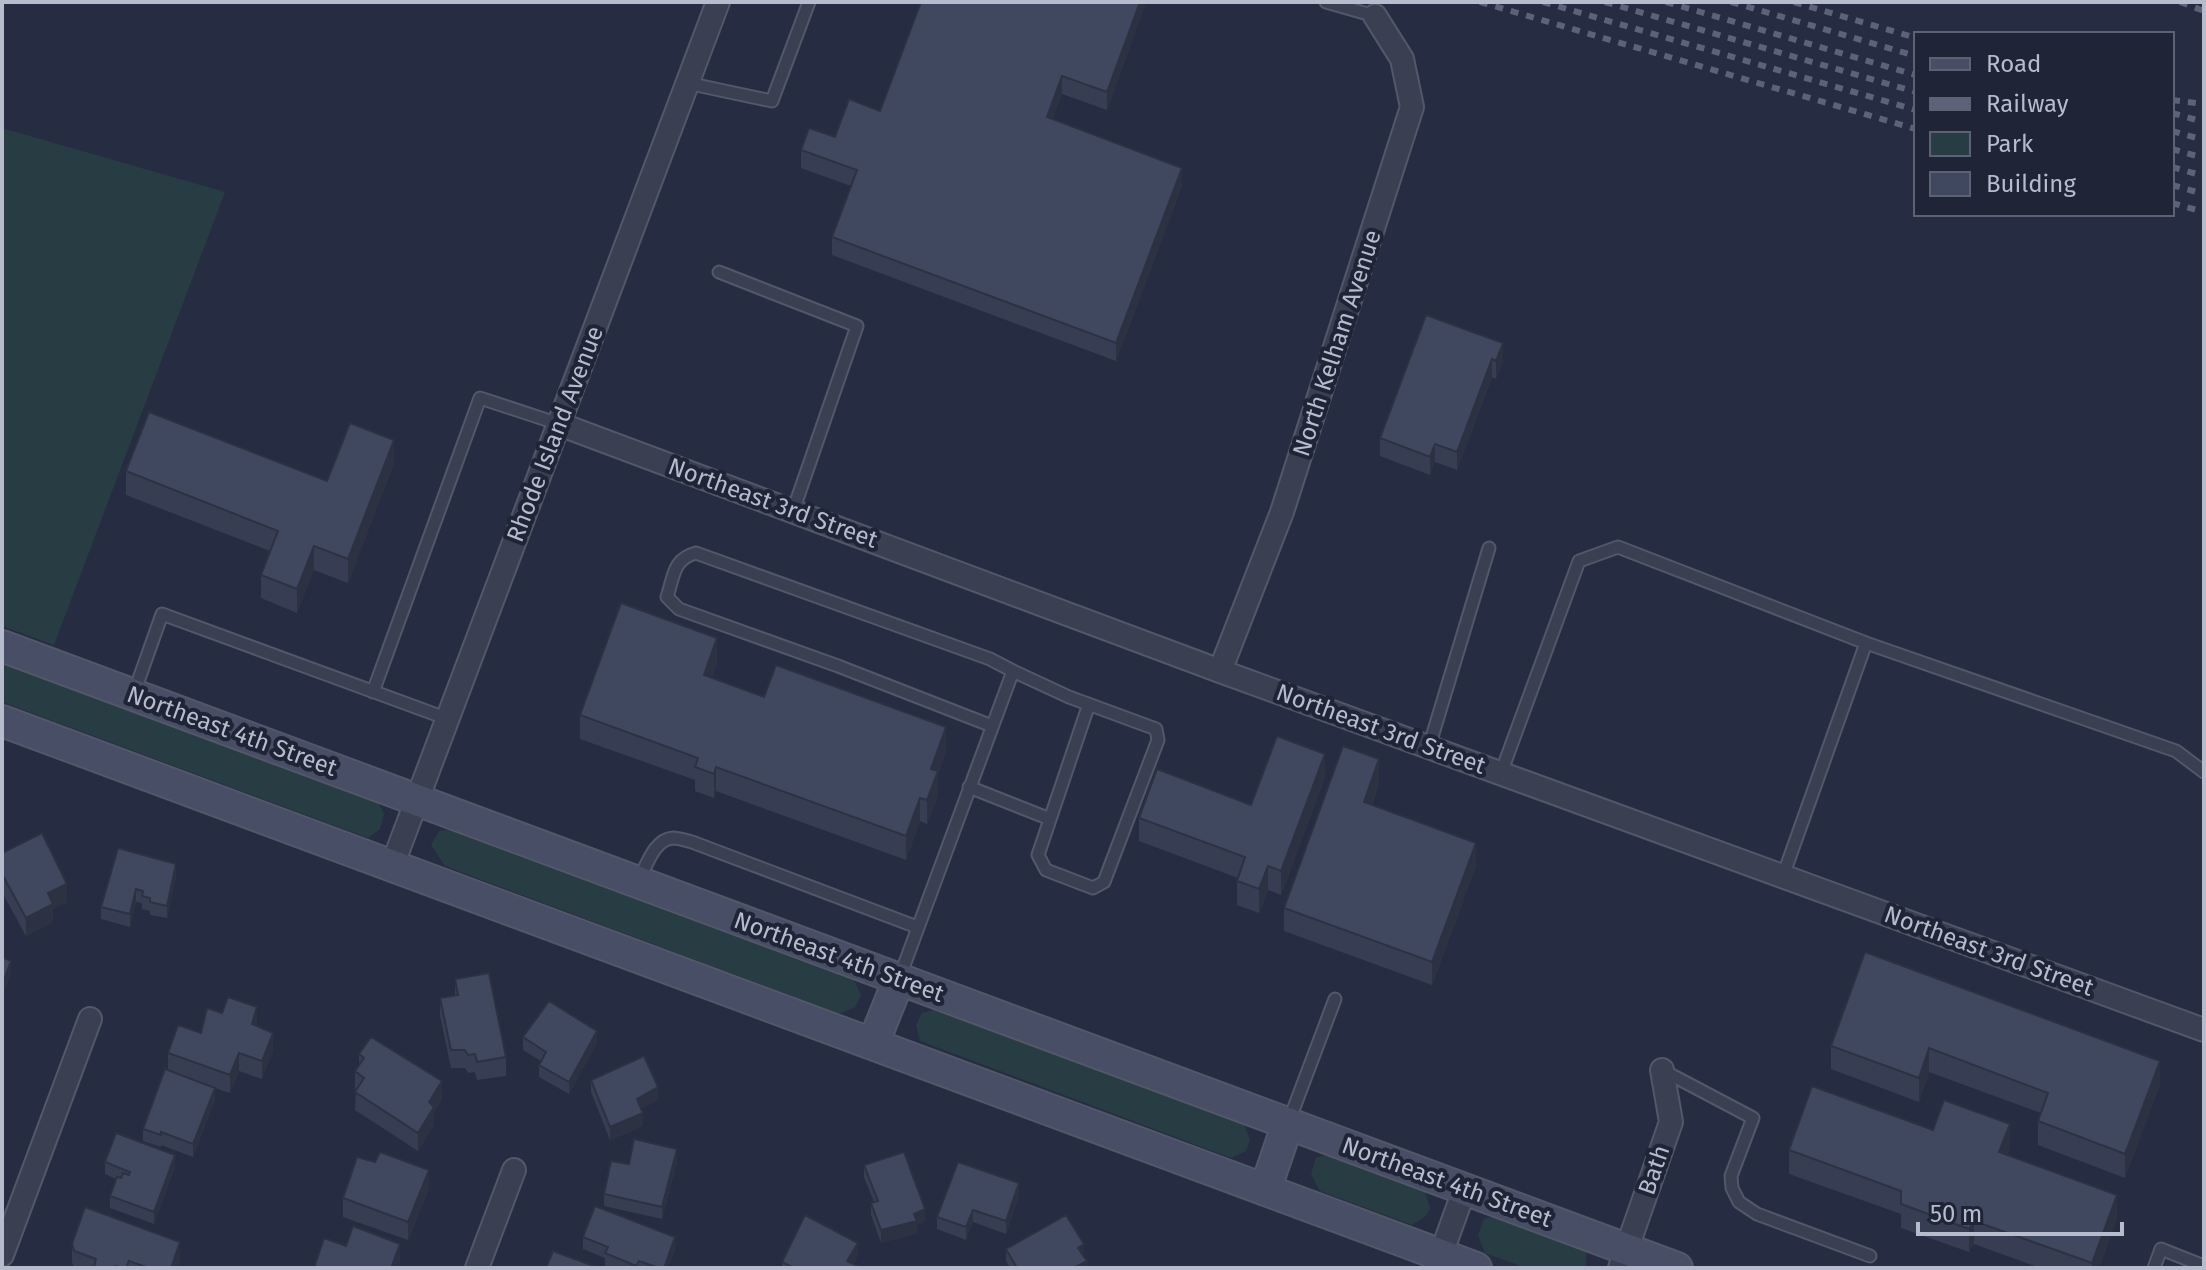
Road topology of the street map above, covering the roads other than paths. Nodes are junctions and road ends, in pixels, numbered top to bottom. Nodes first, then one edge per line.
1 (718, 2) edge
2 (809, 2) edge
3 (1326, 2) edge
4 (1375, 16) joint
5 (687, 83) junction
6 (719, 272) dead end
7 (559, 424) junction
8 (793, 511) junction
9 (1489, 548) dead end
10 (1866, 643) junction
11 (2, 646) edge
12 (1013, 671) junction
13 (1220, 671) junction
14 (373, 692) junction
15 (133, 695) junction
16 (1089, 704) junction
17 (448, 719) junction
18 (2, 721) edge
19 (992, 726) junction
20 (1429, 747) junction
21 (2204, 772) edge
22 (1501, 773) junction
23 (969, 787) junction
24 (417, 800) junction
25 (1050, 819) junction
26 (392, 866) junction
27 (1783, 876) junction
28 (638, 882) junction
29 (917, 927) junction
30 (899, 979) junction
31 (1335, 999) dead end
32 (90, 1019) dead end
33 (2204, 1030) edge
34 (873, 1044) junction
35 (1662, 1070) joint
36 (1288, 1123) junction
37 (514, 1170) dead end
38 (1465, 1188) junction
39 (1265, 1190) junction
40 (2, 1255) edge
41 (1870, 1256) dead end
42 (1624, 1259) edge
43 (1438, 1262) edge
44 (2204, 1266) edge
45 (477, 1268) edge
46 (1476, 1268) edge
47 (1677, 1268) edge
48 (2154, 1268) edge

1 - 5 street, Rhode Island Avenue
2 - 5 lane
3 - 4 lane
4 - 13 street, North Kelham Avenue
5 - 7 street, Rhode Island Avenue
6 - 8 lane
7 - 8 street, Northeast 3rd Street
7 - 14 lane
7 - 17 street, Rhode Island Avenue
8 - 13 street, Northeast 3rd Street
9 - 20 lane
10 - 21 lane
10 - 22 lane
10 - 27 lane
11 - 15 main road, Northeast 4th Street
12 - 16 lane
12 - 19 lane
12 - 19 lane
13 - 20 street, Northeast 3rd Street
14 - 15 lane
14 - 17 lane
15 - 24 main road, Northeast 4th Street
16 - 25 lane
16 - 25 lane
17 - 24 street, Rhode Island Avenue
18 - 26 main road
19 - 23 lane
20 - 22 street, Northeast 3rd Street
22 - 27 street, Northeast 3rd Street
23 - 25 lane
23 - 29 lane
24 - 26 street, Rhode Island Avenue
24 - 28 main road, Northeast 4th Street
26 - 34 main road
27 - 33 street, Northeast 3rd Street
28 - 29 lane
28 - 30 main road, Northeast 4th Street
29 - 30 lane
30 - 34 main road
30 - 36 main road, Northeast 4th Street
31 - 36 lane
32 - 40 street
34 - 39 main road
35 - 41 lane
35 - 42 street, Bath
36 - 38 main road, Northeast 4th Street
36 - 39 main road
37 - 45 street
38 - 42 main road, Northeast 4th Street
38 - 43 street
39 - 43 main road
42 - 47 main road, Northeast 4th Street
43 - 46 main road
44 - 48 lane

